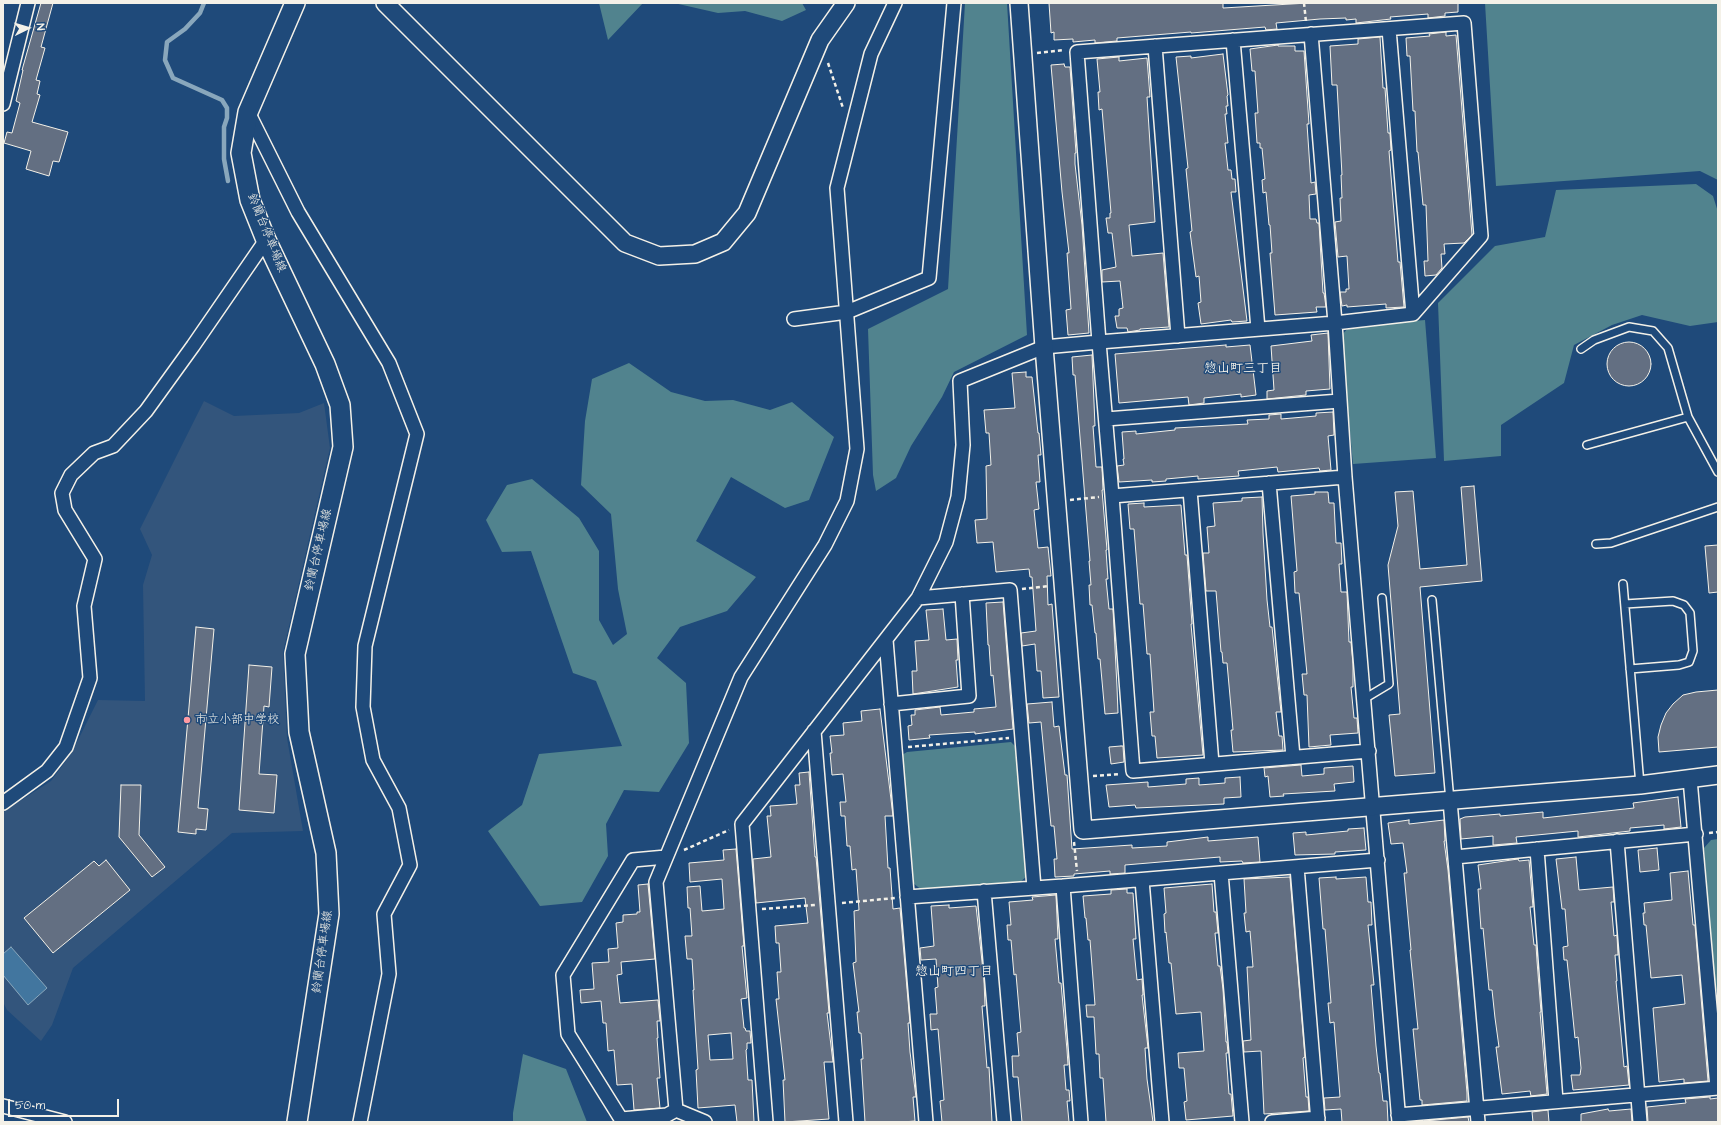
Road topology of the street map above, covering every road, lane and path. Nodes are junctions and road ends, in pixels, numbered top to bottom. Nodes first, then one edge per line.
1 (28, 3) edge
2 (295, 3) edge
3 (385, 3) edge
4 (846, 3) edge
5 (895, 3) edge
6 (954, 3) edge
7 (1019, 3) edge
8 (1304, 3) edge
9 (1389, 29) junction
10 (1311, 34) junction
11 (820, 40) junction
12 (1233, 40) junction
13 (1154, 46) junction
14 (1077, 52) junction
15 (1034, 53) dead end
16 (3, 104) edge
17 (248, 112) junction
18 (851, 132) junction
19 (266, 240) junction
20 (847, 312) junction
21 (1413, 314) junction
22 (794, 319) dead end
23 (1335, 323) junction
24 (1258, 329) junction
25 (1178, 336) junction
26 (1100, 342) junction
27 (1044, 346) junction
28 (1581, 349) dead end
29 (1340, 401) junction
30 (1688, 417) junction
31 (1106, 419) junction
32 (1587, 445) dead end
33 (1718, 472) edge
34 (1345, 477) junction
35 (1268, 483) junction
36 (1190, 490) junction
37 (1112, 496) junction
38 (1068, 500) dead end
39 (1718, 507) edge
40 (1596, 544) dead end
41 (1623, 584) dead end
42 (1063, 585) junction
43 (1010, 590) junction
44 (962, 594) junction
45 (918, 598) junction
46 (1382, 598) dead end
47 (1432, 600) dead end
48 (1625, 604) junction
49 (886, 640) junction
50 (1630, 669) junction
51 (1364, 698) junction
52 (891, 704) junction
53 (814, 731) junction
54 (1021, 736) junction
55 (895, 749) junction
56 (1369, 751) junction
57 (1292, 757) junction
58 (1212, 764) junction
59 (1132, 771) junction
60 (1718, 775) edge
61 (1092, 776) dead end
62 (1690, 779) junction
63 (1640, 785) junction
64 (1450, 801) junction
65 (3, 802) edge
66 (1373, 807) junction
67 (742, 824) junction
68 (1696, 834) junction
69 (1074, 842) dead end
70 (1617, 842) junction
71 (1536, 849) junction
72 (666, 857) junction
73 (1456, 857) junction
74 (1378, 860) junction
75 (1297, 867) junction
76 (1222, 873) junction
77 (1142, 880) junction
78 (1078, 885) junction
79 (1063, 886) junction
80 (1034, 888) junction
81 (984, 891) junction
82 (907, 897) junction
83 (1714, 1003) edge
84 (1718, 1088) edge
85 (1638, 1094) junction
86 (1556, 1101) junction
87 (3, 1106) edge
88 (1477, 1108) junction
89 (676, 1110) junction
90 (1399, 1119) edge
91 (1318, 1120) edge
92 (64, 1122) edge
93 (297, 1122) edge
94 (360, 1122) edge
95 (705, 1122) edge
96 (766, 1122) edge
97 (846, 1122) edge
98 (926, 1122) edge
99 (1004, 1122) edge
100 (1081, 1122) edge
101 (1162, 1122) edge
102 (1242, 1122) edge
103 (1272, 1122) edge
104 (1478, 1122) edge
105 (1640, 1122) edge

1 - 16 street
2 - 17 main road, 鈴蘭台停車場線
3 - 11 street
4 - 11 street
5 - 18 street
6 - 20 street
7 - 27 street
8 - 10 path
9 - 10 street
9 - 21 street
9 - 21 street
10 - 12 street
10 - 23 street
11 - 18 path
12 - 13 street
12 - 24 street
13 - 14 street
13 - 25 street
14 - 15 path
14 - 26 street
17 - 19 main road, 鈴蘭台停車場線
17 - 94 street
18 - 20 street
19 - 65 street
19 - 93 main road, 鈴蘭台停車場線
20 - 22 street
20 - 72 street
21 - 23 street
23 - 24 street
23 - 29 street
24 - 25 street
25 - 26 street
26 - 27 street
26 - 31 street
27 - 42 street
27 - 45 street
28 - 30 lane
29 - 31 street
29 - 34 street
30 - 32 lane
30 - 33 lane
31 - 37 street
34 - 35 street
34 - 51 street
35 - 36 street
35 - 57 street
36 - 37 street
36 - 58 street
37 - 38 path
37 - 59 street
39 - 40 lane
41 - 48 lane
42 - 43 path
42 - 66 street
43 - 44 street
43 - 54 street
44 - 45 street
44 - 52 street
45 - 49 street
46 - 51 lane
47 - 64 lane
48 - 50 lane
48 - 50 lane
49 - 52 street
49 - 53 street
50 - 63 lane
51 - 56 street
52 - 55 street
53 - 67 street
53 - 97 street
54 - 55 path
54 - 80 street
55 - 82 street
56 - 57 street
56 - 66 street
57 - 58 street
58 - 59 street
59 - 61 path
60 - 62 street
62 - 63 street
62 - 68 street
63 - 64 street
64 - 66 street
64 - 73 street
66 - 74 street
67 - 72 path
67 - 96 street
68 - 70 street
68 - 83 street
69 - 78 path
70 - 71 street
70 - 85 street
71 - 73 street
71 - 86 street
72 - 89 street
72 - 89 street
73 - 88 street
74 - 75 street
74 - 90 street
75 - 76 street
75 - 91 street
76 - 77 street
76 - 102 street
77 - 78 street
77 - 101 street
78 - 79 street
79 - 80 street
79 - 100 street
80 - 81 street
81 - 82 street
81 - 99 street
82 - 98 street
83 - 84 street
84 - 85 street
85 - 86 street
85 - 105 street
86 - 88 street
87 - 92 street
88 - 90 street
88 - 104 street
89 - 95 street
91 - 103 street

